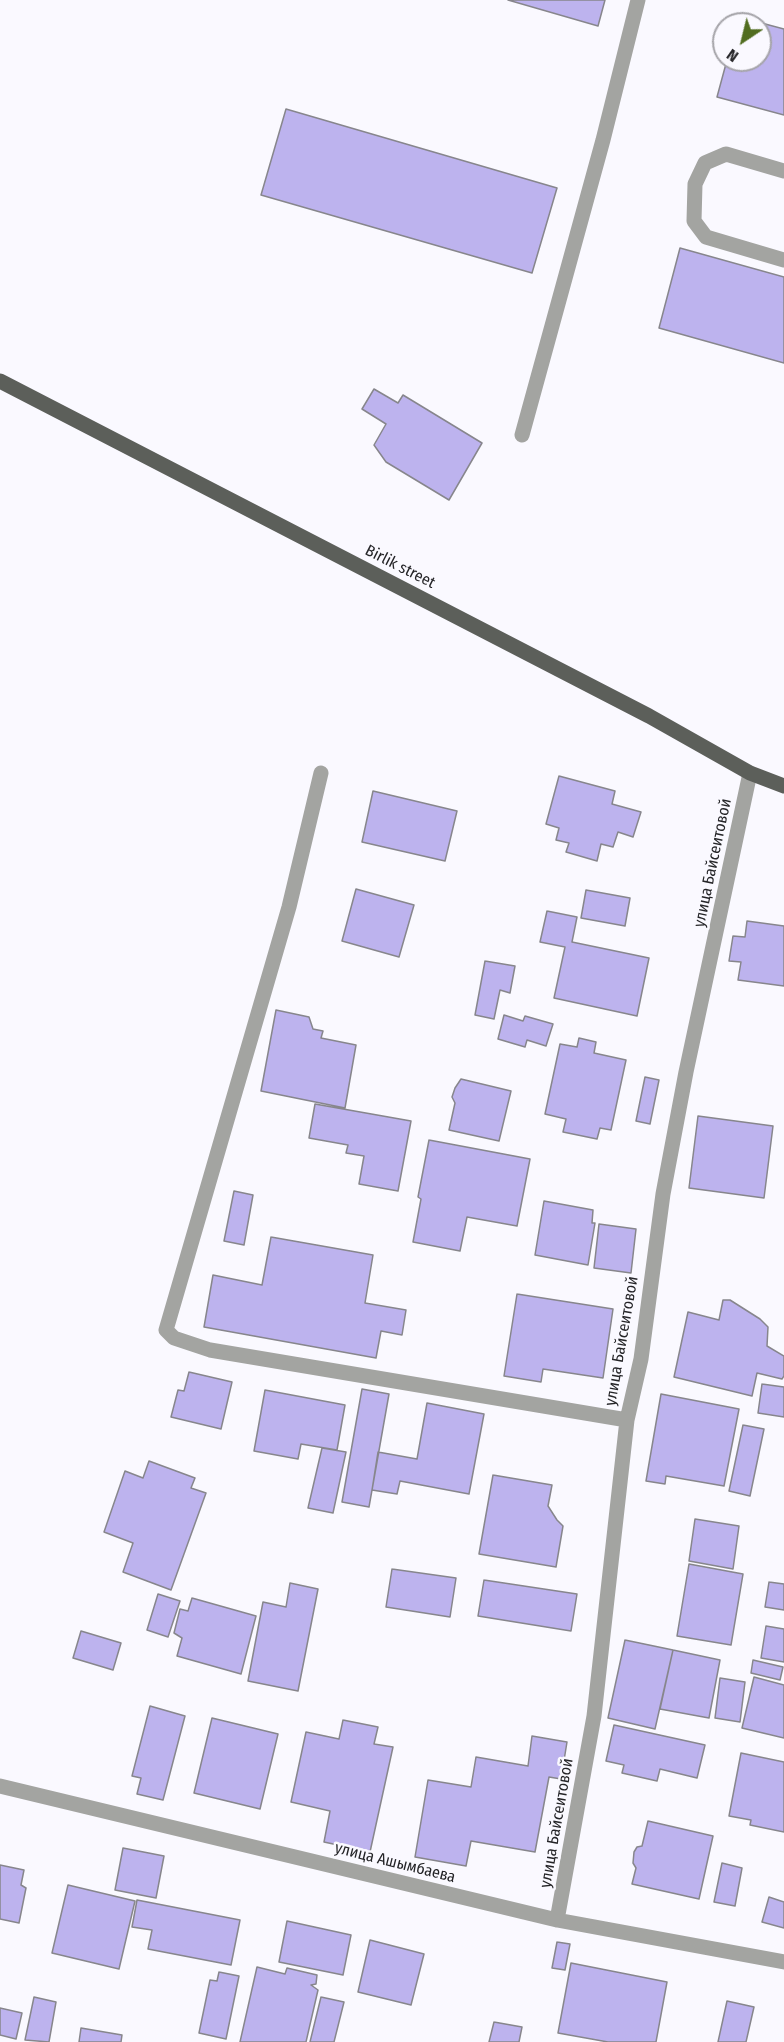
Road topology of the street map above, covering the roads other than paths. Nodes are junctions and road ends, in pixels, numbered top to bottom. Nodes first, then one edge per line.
1 (638, 0) edge
2 (784, 171) edge
3 (784, 260) edge
4 (0, 381) edge
5 (522, 435) dead end
6 (321, 772) dead end
7 (750, 773) junction
8 (784, 786) edge
9 (627, 1420) junction
10 (0, 1786) edge
11 (557, 1920) junction
12 (784, 1962) edge

1 - 5 street
2 - 3 street
4 - 7 main road, Birlik street
6 - 9 street
7 - 8 main road, Birlik street
7 - 9 street, улица Байсеитовой
9 - 11 street, улица Байсеитовой
10 - 11 street, улица Ашымбаева
11 - 12 street, улица Ашымбаева

